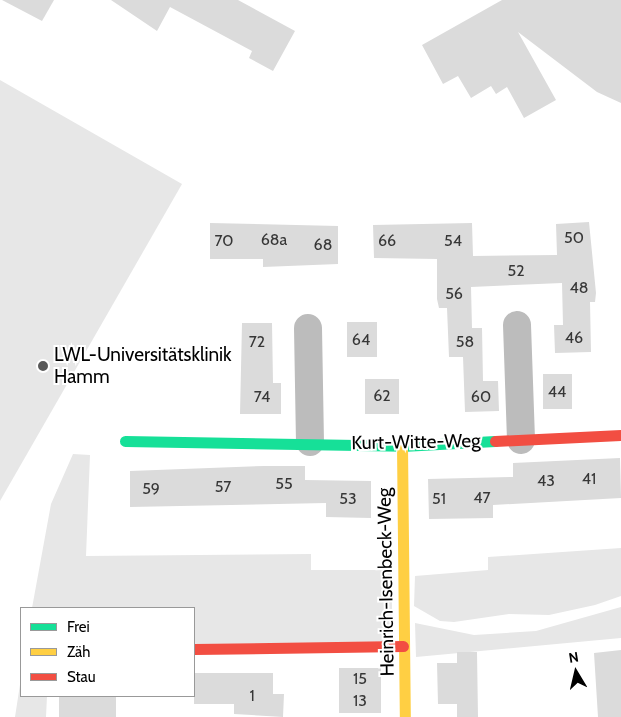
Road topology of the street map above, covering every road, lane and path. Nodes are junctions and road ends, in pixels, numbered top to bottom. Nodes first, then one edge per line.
1 (517, 325) dead end
2 (308, 328) dead end
3 (621, 434) edge
4 (521, 440) junction
5 (125, 441) dead end
6 (310, 442) junction
7 (402, 446) junction
8 (403, 646) junction
9 (195, 649) edge
10 (405, 717) edge

1 - 4 street
2 - 6 street
3 - 4 street, Kurt-Witte-Weg
4 - 7 street, Kurt-Witte-Weg
5 - 6 street, Kurt-Witte-Weg
6 - 7 street, Kurt-Witte-Weg
7 - 8 street, Heinrich-Isenbeck-Weg
8 - 9 street
8 - 10 street, Heinrich-Isenbeck-Weg

